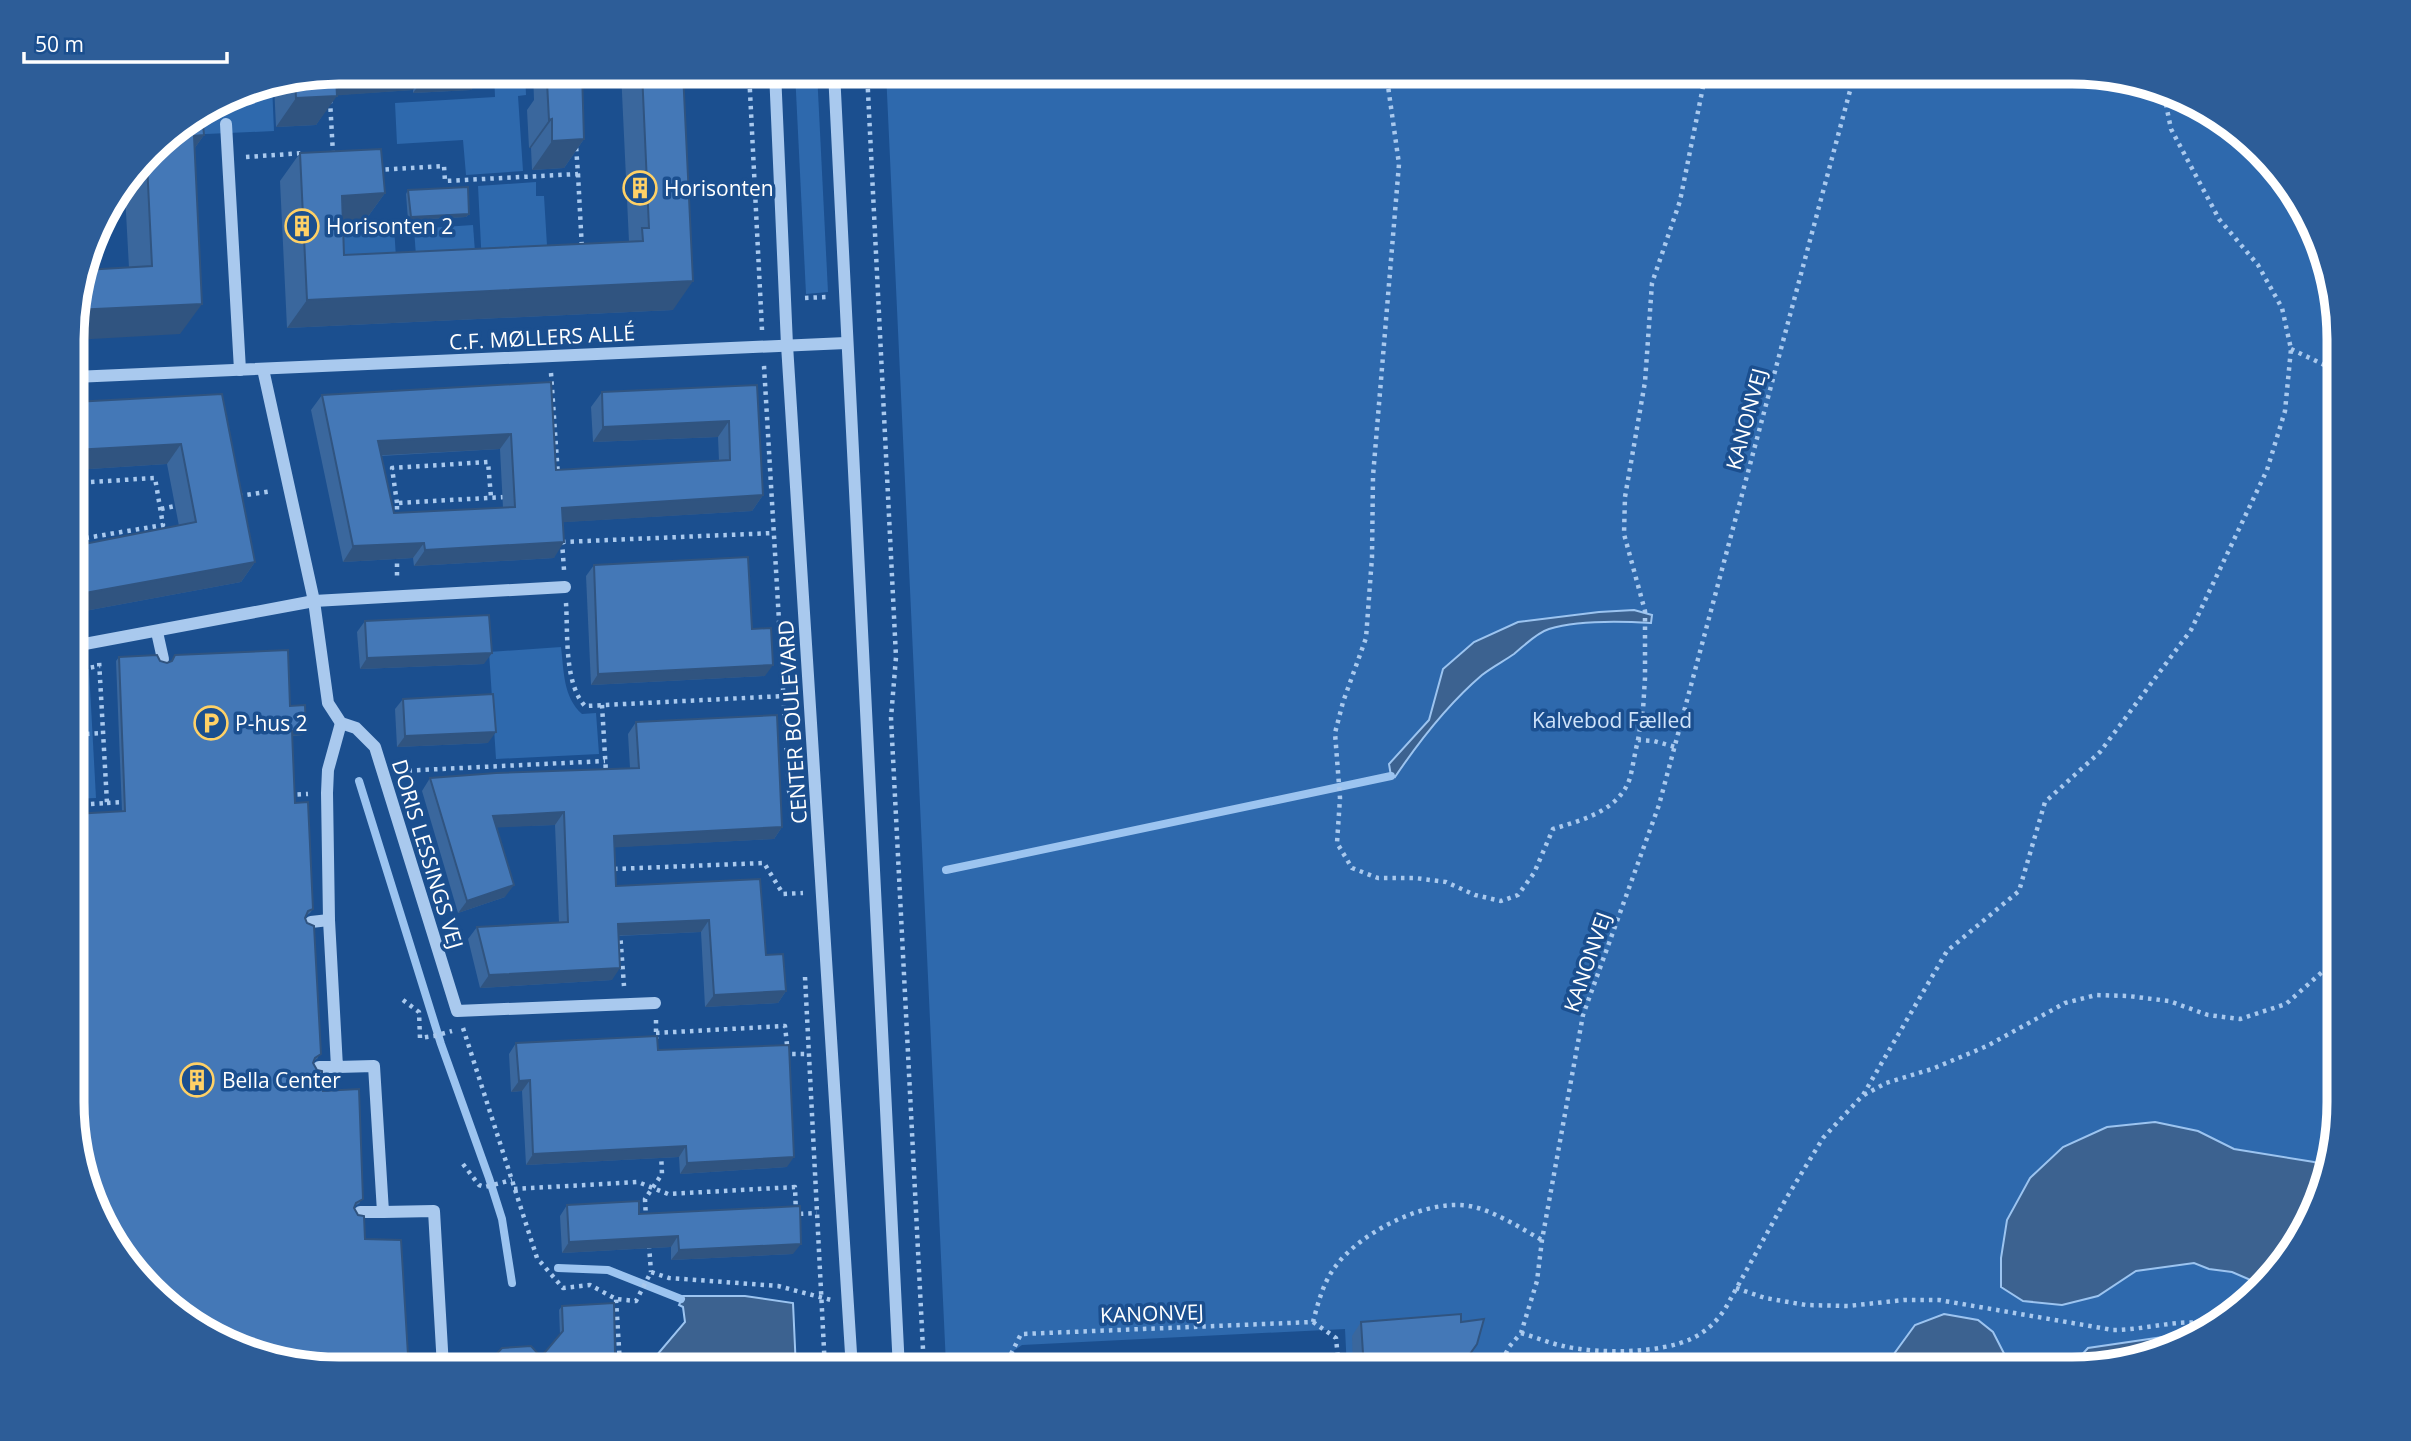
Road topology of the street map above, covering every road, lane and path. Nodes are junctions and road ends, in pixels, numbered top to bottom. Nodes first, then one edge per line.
1 (750, 84) edge
2 (776, 84) edge
3 (835, 84) edge
4 (868, 84) edge
5 (1388, 84) edge
6 (1704, 84) edge
7 (1852, 84) edge
8 (329, 87) edge
9 (2165, 102) edge
10 (226, 124) dead end
11 (575, 135) edge
12 (333, 151) junction
13 (320, 152) edge
14 (307, 153) edge
15 (228, 158) junction
16 (334, 162) edge
17 (375, 170) edge
18 (578, 174) junction
19 (582, 252) edge
20 (877, 294) junction
21 (844, 297) junction
22 (785, 299) junction
23 (760, 301) junction
24 (846, 343) junction
25 (788, 345) junction
26 (763, 346) junction
27 (2291, 349) junction
28 (550, 356) junction
29 (2327, 366) edge
30 (264, 369) junction
31 (240, 370) junction
32 (84, 377) edge
33 (558, 479) edge
34 (84, 482) edge
35 (290, 488) junction
36 (518, 496) edge
37 (237, 497) edge
38 (491, 498) junction
39 (397, 503) junction
40 (175, 506) dead end
41 (160, 509) junction
42 (397, 530) edge
43 (561, 530) edge
44 (799, 532) junction
45 (773, 533) junction
46 (84, 538) edge
47 (562, 542) junction
48 (397, 543) edge
49 (565, 587) junction
50 (398, 597) junction
51 (314, 601) junction
52 (157, 632) junction
53 (99, 642) junction
54 (84, 644) edge
55 (163, 659) edge
56 (100, 666) junction
57 (84, 668) edge
58 (809, 695) junction
59 (783, 696) junction
60 (601, 705) junction
61 (341, 723) junction
62 (84, 726) edge
63 (103, 733) junction
64 (86, 734) junction
65 (1637, 740) junction
66 (84, 746) edge
67 (1675, 747) junction
68 (605, 761) junction
69 (382, 772) junction
70 (606, 775) edge
71 (327, 793) junction
72 (285, 795) edge
73 (134, 802) edge
74 (107, 803) junction
75 (84, 804) edge
76 (795, 819) dead end
77 (613, 856) edge
78 (800, 884) dead end
79 (822, 892) junction
80 (801, 893) junction
81 (801, 907) dead end
82 (329, 920) junction
83 (311, 922) edge
84 (619, 923) edge
85 (2327, 968) edge
86 (804, 974) dead end
87 (403, 1000) dead end
88 (655, 1003) joint
89 (626, 1004) junction
90 (457, 1011) junction
91 (449, 1032) dead end
92 (656, 1033) junction
93 (657, 1045) edge
94 (832, 1053) junction
95 (808, 1054) junction
96 (318, 1067) edge
97 (337, 1067) junction
98 (1863, 1095) junction
99 (661, 1148) edge
100 (463, 1164) dead end
101 (512, 1180) junction
102 (652, 1188) junction
103 (514, 1189) junction
104 (360, 1212) edge
105 (383, 1212) junction
106 (817, 1213) junction
107 (647, 1224) edge
108 (648, 1236) edge
109 (1542, 1240) junction
110 (650, 1274) junction
111 (1736, 1288) junction
112 (821, 1297) junction
113 (616, 1299) junction
114 (848, 1303) junction
115 (1313, 1322) junction
116 (2201, 1322) edge
117 (1521, 1333) junction
118 (442, 1357) edge
119 (620, 1357) edge
120 (824, 1357) edge
121 (851, 1357) edge
122 (898, 1357) edge
123 (923, 1357) edge
124 (1010, 1357) edge
125 (1338, 1357) edge
126 (1504, 1357) edge

1 - 23 path
2 - 22 street, CENTER BOULEVARD
3 - 21 street
4 - 20 path
5 - 65 path
6 - 65 path
7 - 67 path, KANONVEJ
8 - 12 path
9 - 27 path
10 - 15 street
11 - 18 path
12 - 13 path
12 - 16 path
14 - 15 path
15 - 31 street
17 - 18 path
18 - 19 path
20 - 21 path
20 - 123 path
21 - 22 path
21 - 24 street
22 - 23 path
22 - 25 street, CENTER BOULEVARD
23 - 26 path
24 - 25 street, C.F. MØLLERS ALLÉ
24 - 122 street
25 - 26 street, C.F. MØLLERS ALLÉ
25 - 44 street, CENTER BOULEVARD
26 - 28 street, C.F. MØLLERS ALLÉ
26 - 45 path
27 - 29 path
27 - 98 path
28 - 30 street, C.F. MØLLERS ALLÉ
28 - 33 path
30 - 31 street, C.F. MØLLERS ALLÉ
30 - 35 street
31 - 32 street, C.F. MØLLERS ALLÉ
34 - 41 path
35 - 37 path
35 - 51 street
36 - 38 path
38 - 39 path
38 - 39 path
39 - 42 path
40 - 41 path
41 - 46 path
43 - 47 path
44 - 45 path
44 - 58 street, CENTER BOULEVARD
45 - 47 path
45 - 59 path
47 - 49 path
48 - 50 path
49 - 50 street
49 - 60 path
50 - 51 street
51 - 52 street
51 - 61 street
52 - 53 street
52 - 55 street
53 - 54 street
53 - 56 path
56 - 57 path
56 - 63 path
58 - 59 path
58 - 79 street, CENTER BOULEVARD
59 - 60 path
59 - 76 path
60 - 68 path
61 - 69 street, DORIS LESSINGS VEJ
61 - 71 street
62 - 64 path
63 - 64 path
63 - 74 path
64 - 66 path
65 - 67 path
67 - 109 path, KANONVEJ
68 - 69 path
68 - 70 path
69 - 90 street, DORIS LESSINGS VEJ
71 - 72 path
71 - 82 street
73 - 74 path
74 - 75 path
77 - 80 path
78 - 80 path
79 - 80 path
79 - 94 street, CENTER BOULEVARD
80 - 81 path
82 - 83 street
82 - 97 street
84 - 89 path
85 - 98 path
86 - 95 path
87 - 91 path
88 - 89 street
88 - 92 path
89 - 90 street
90 - 101 path
92 - 93 path
92 - 95 path
94 - 95 path
94 - 114 street, CENTER BOULEVARD
95 - 106 path
96 - 97 street
97 - 105 street
98 - 111 path
99 - 102 path
100 - 101 path
101 - 103 path
102 - 103 path
102 - 106 path
102 - 107 path
103 - 113 path
104 - 105 street
105 - 118 street
106 - 112 path
108 - 110 path
109 - 115 path
109 - 117 path, KANONVEJ
110 - 112 path
110 - 113 path
111 - 116 path
111 - 117 path
112 - 114 path
112 - 120 path
113 - 119 path
114 - 121 street, CENTER BOULEVARD
115 - 124 path, KANONVEJ
115 - 125 path
117 - 126 path, KANONVEJ

